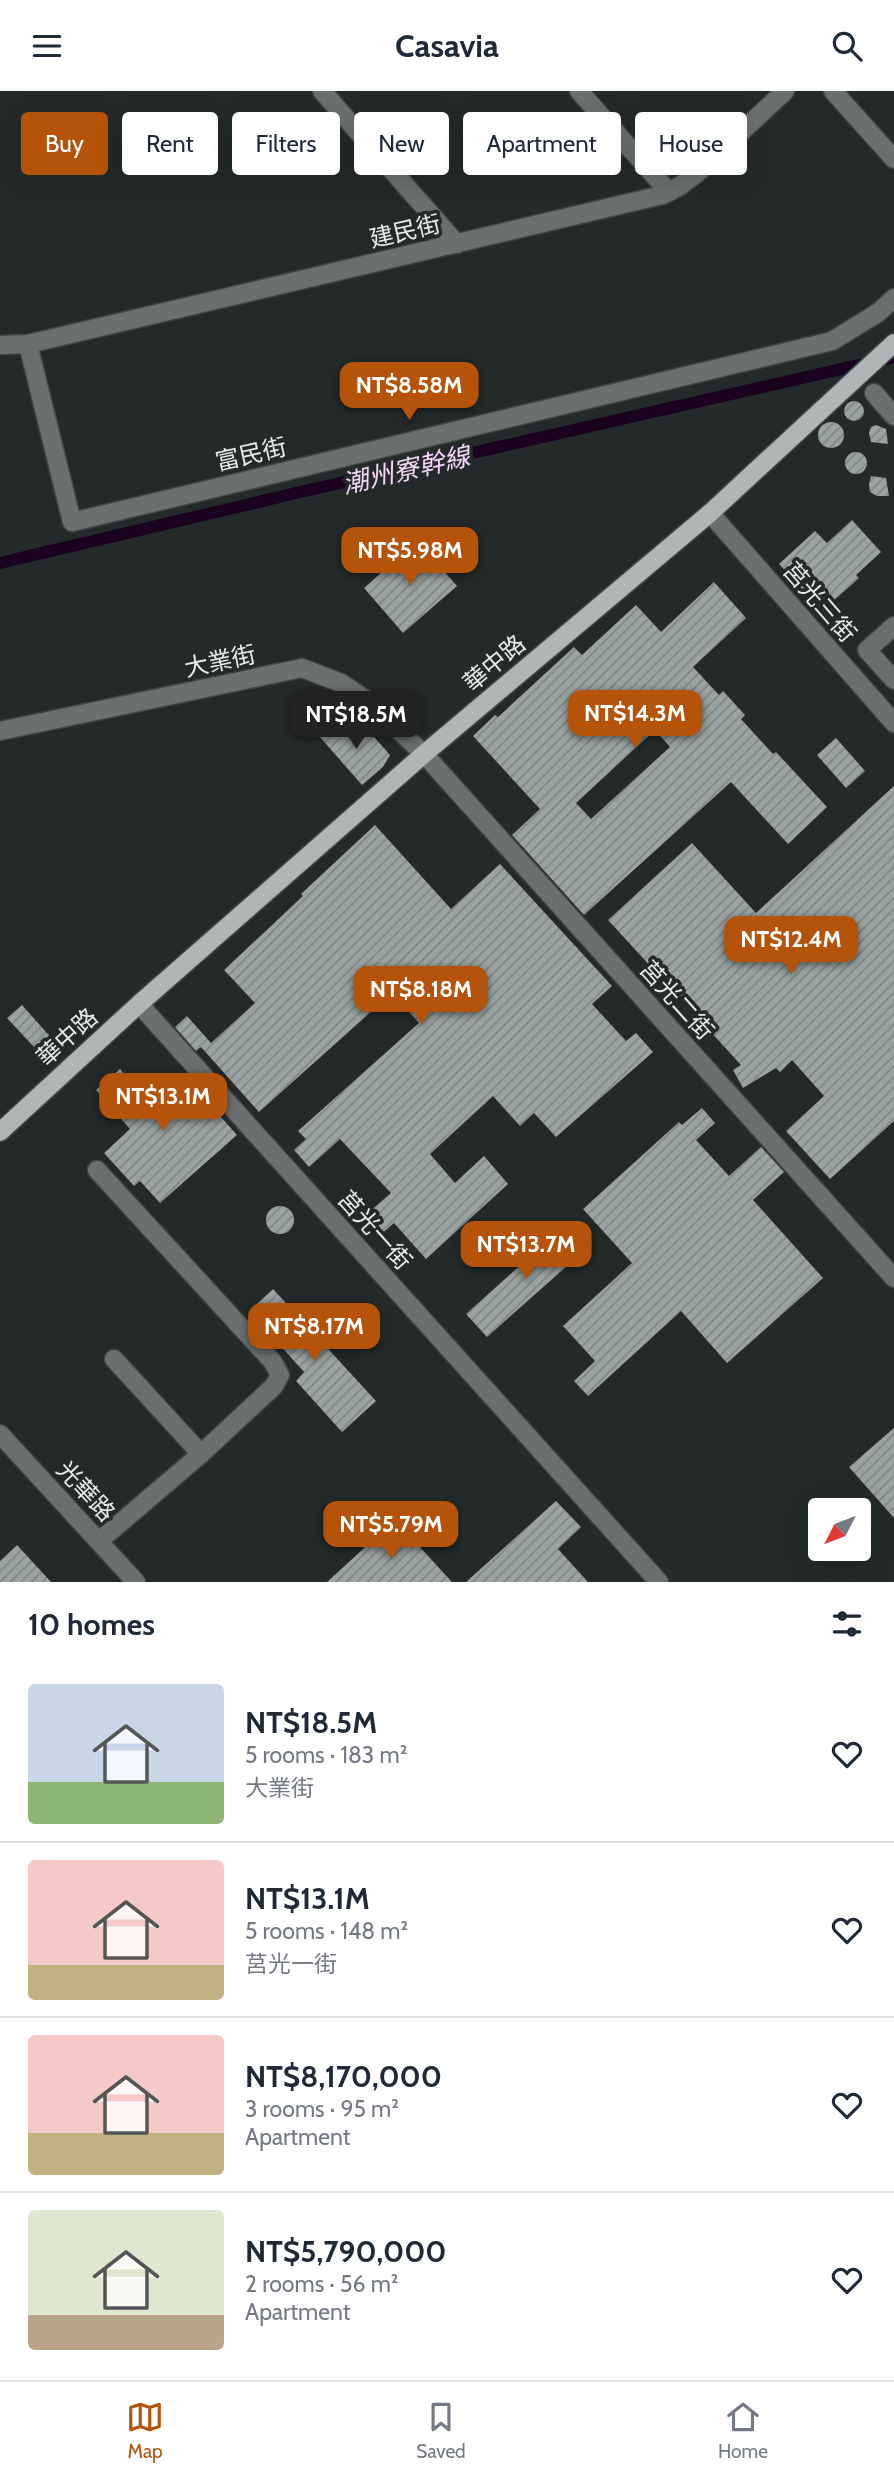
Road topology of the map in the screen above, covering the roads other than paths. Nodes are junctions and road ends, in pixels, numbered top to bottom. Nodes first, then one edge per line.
1 (322, 91) edge
2 (579, 91) edge
3 (785, 91) edge
4 (833, 91) edge
5 (894, 159) edge
6 (669, 192) junction
7 (457, 244) junction
8 (894, 298) edge
9 (894, 343) edge
10 (28, 344) junction
11 (0, 345) edge
12 (874, 393) dead end
13 (894, 416) edge
14 (710, 513) junction
15 (894, 626) edge
16 (894, 680) edge
17 (894, 723) edge
18 (0, 731) edge
19 (424, 754) junction
20 (139, 1005) junction
21 (0, 1132) edge
22 (97, 1170) dead end
23 (894, 1278) edge
24 (114, 1359) dead end
25 (0, 1434) edge
26 (201, 1454) junction
27 (99, 1541) junction
28 (136, 1582) edge
29 (659, 1582) edge

1 - 7 street
2 - 6 street
3 - 6 street, 建民街
4 - 5 street
6 - 7 street, 建民街
7 - 10 street, 建民街
8 - 10 street, 富民街
9 - 14 main road, 華中路
10 - 11 street, 建民街
12 - 13 street
14 - 17 street, 莒光三街
14 - 19 main road, 華中路
15 - 16 street
18 - 19 street, 大業街
19 - 20 main road, 華中路
19 - 23 street, 莒光二街
20 - 21 main road, 華中路
20 - 29 street, 莒光一街
22 - 26 street
24 - 26 street
25 - 27 street, 光華路
26 - 27 street
27 - 28 street, 光華路

